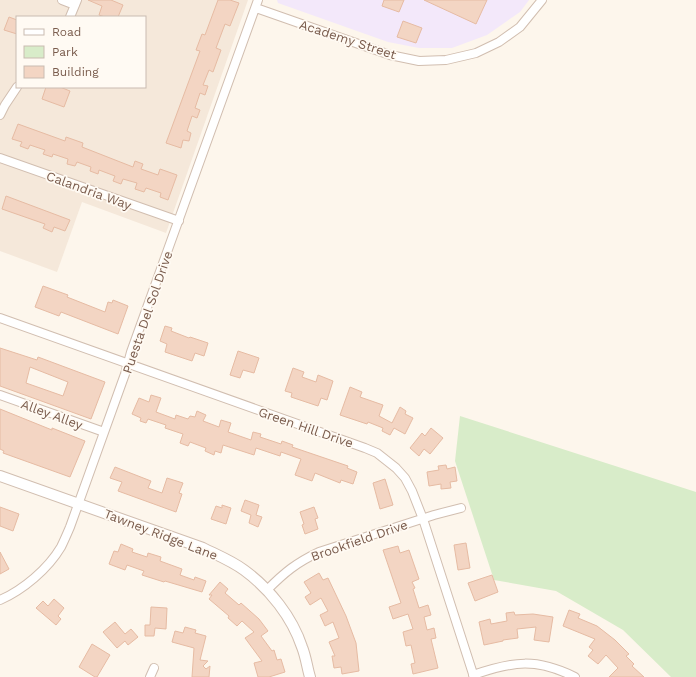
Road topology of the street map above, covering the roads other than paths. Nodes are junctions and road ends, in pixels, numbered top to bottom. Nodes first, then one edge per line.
1 (62, 0) edge
2 (542, 0) edge
3 (76, 2) edge
4 (257, 4) edge
5 (70, 16) edge
6 (16, 88) edge
7 (0, 116) edge
8 (0, 158) edge
9 (179, 221) junction
10 (0, 318) edge
11 (128, 364) junction
12 (0, 395) edge
13 (104, 432) junction
14 (0, 476) edge
15 (79, 504) junction
16 (461, 508) dead end
17 (423, 519) junction
18 (267, 590) junction
19 (0, 600) edge
20 (154, 668) dead end
21 (473, 676) edge
22 (150, 677) edge
23 (310, 677) edge
24 (575, 677) edge

1 - 3 street
2 - 4 street, Academy Street
3 - 5 street
4 - 9 street, Puesta Del Sol Drive
6 - 7 street
8 - 9 street, Calandria Way
9 - 11 street, Puesta Del Sol Drive
10 - 11 street, Green Hill Drive
11 - 13 street, Puesta Del Sol Drive
11 - 17 street, Green Hill Drive
12 - 13 street, Alley Alley
13 - 15 street, Puesta Del Sol Drive
14 - 15 street, Tawney Ridge Lane
15 - 18 street, Tawney Ridge Lane
15 - 19 street, Puesta Del Sol Drive
16 - 17 street, Brookfield Drive
17 - 18 street, Brookfield Drive
17 - 21 street, Green Hill Drive
18 - 23 street, Tawney Ridge Lane
20 - 22 street
21 - 24 street

